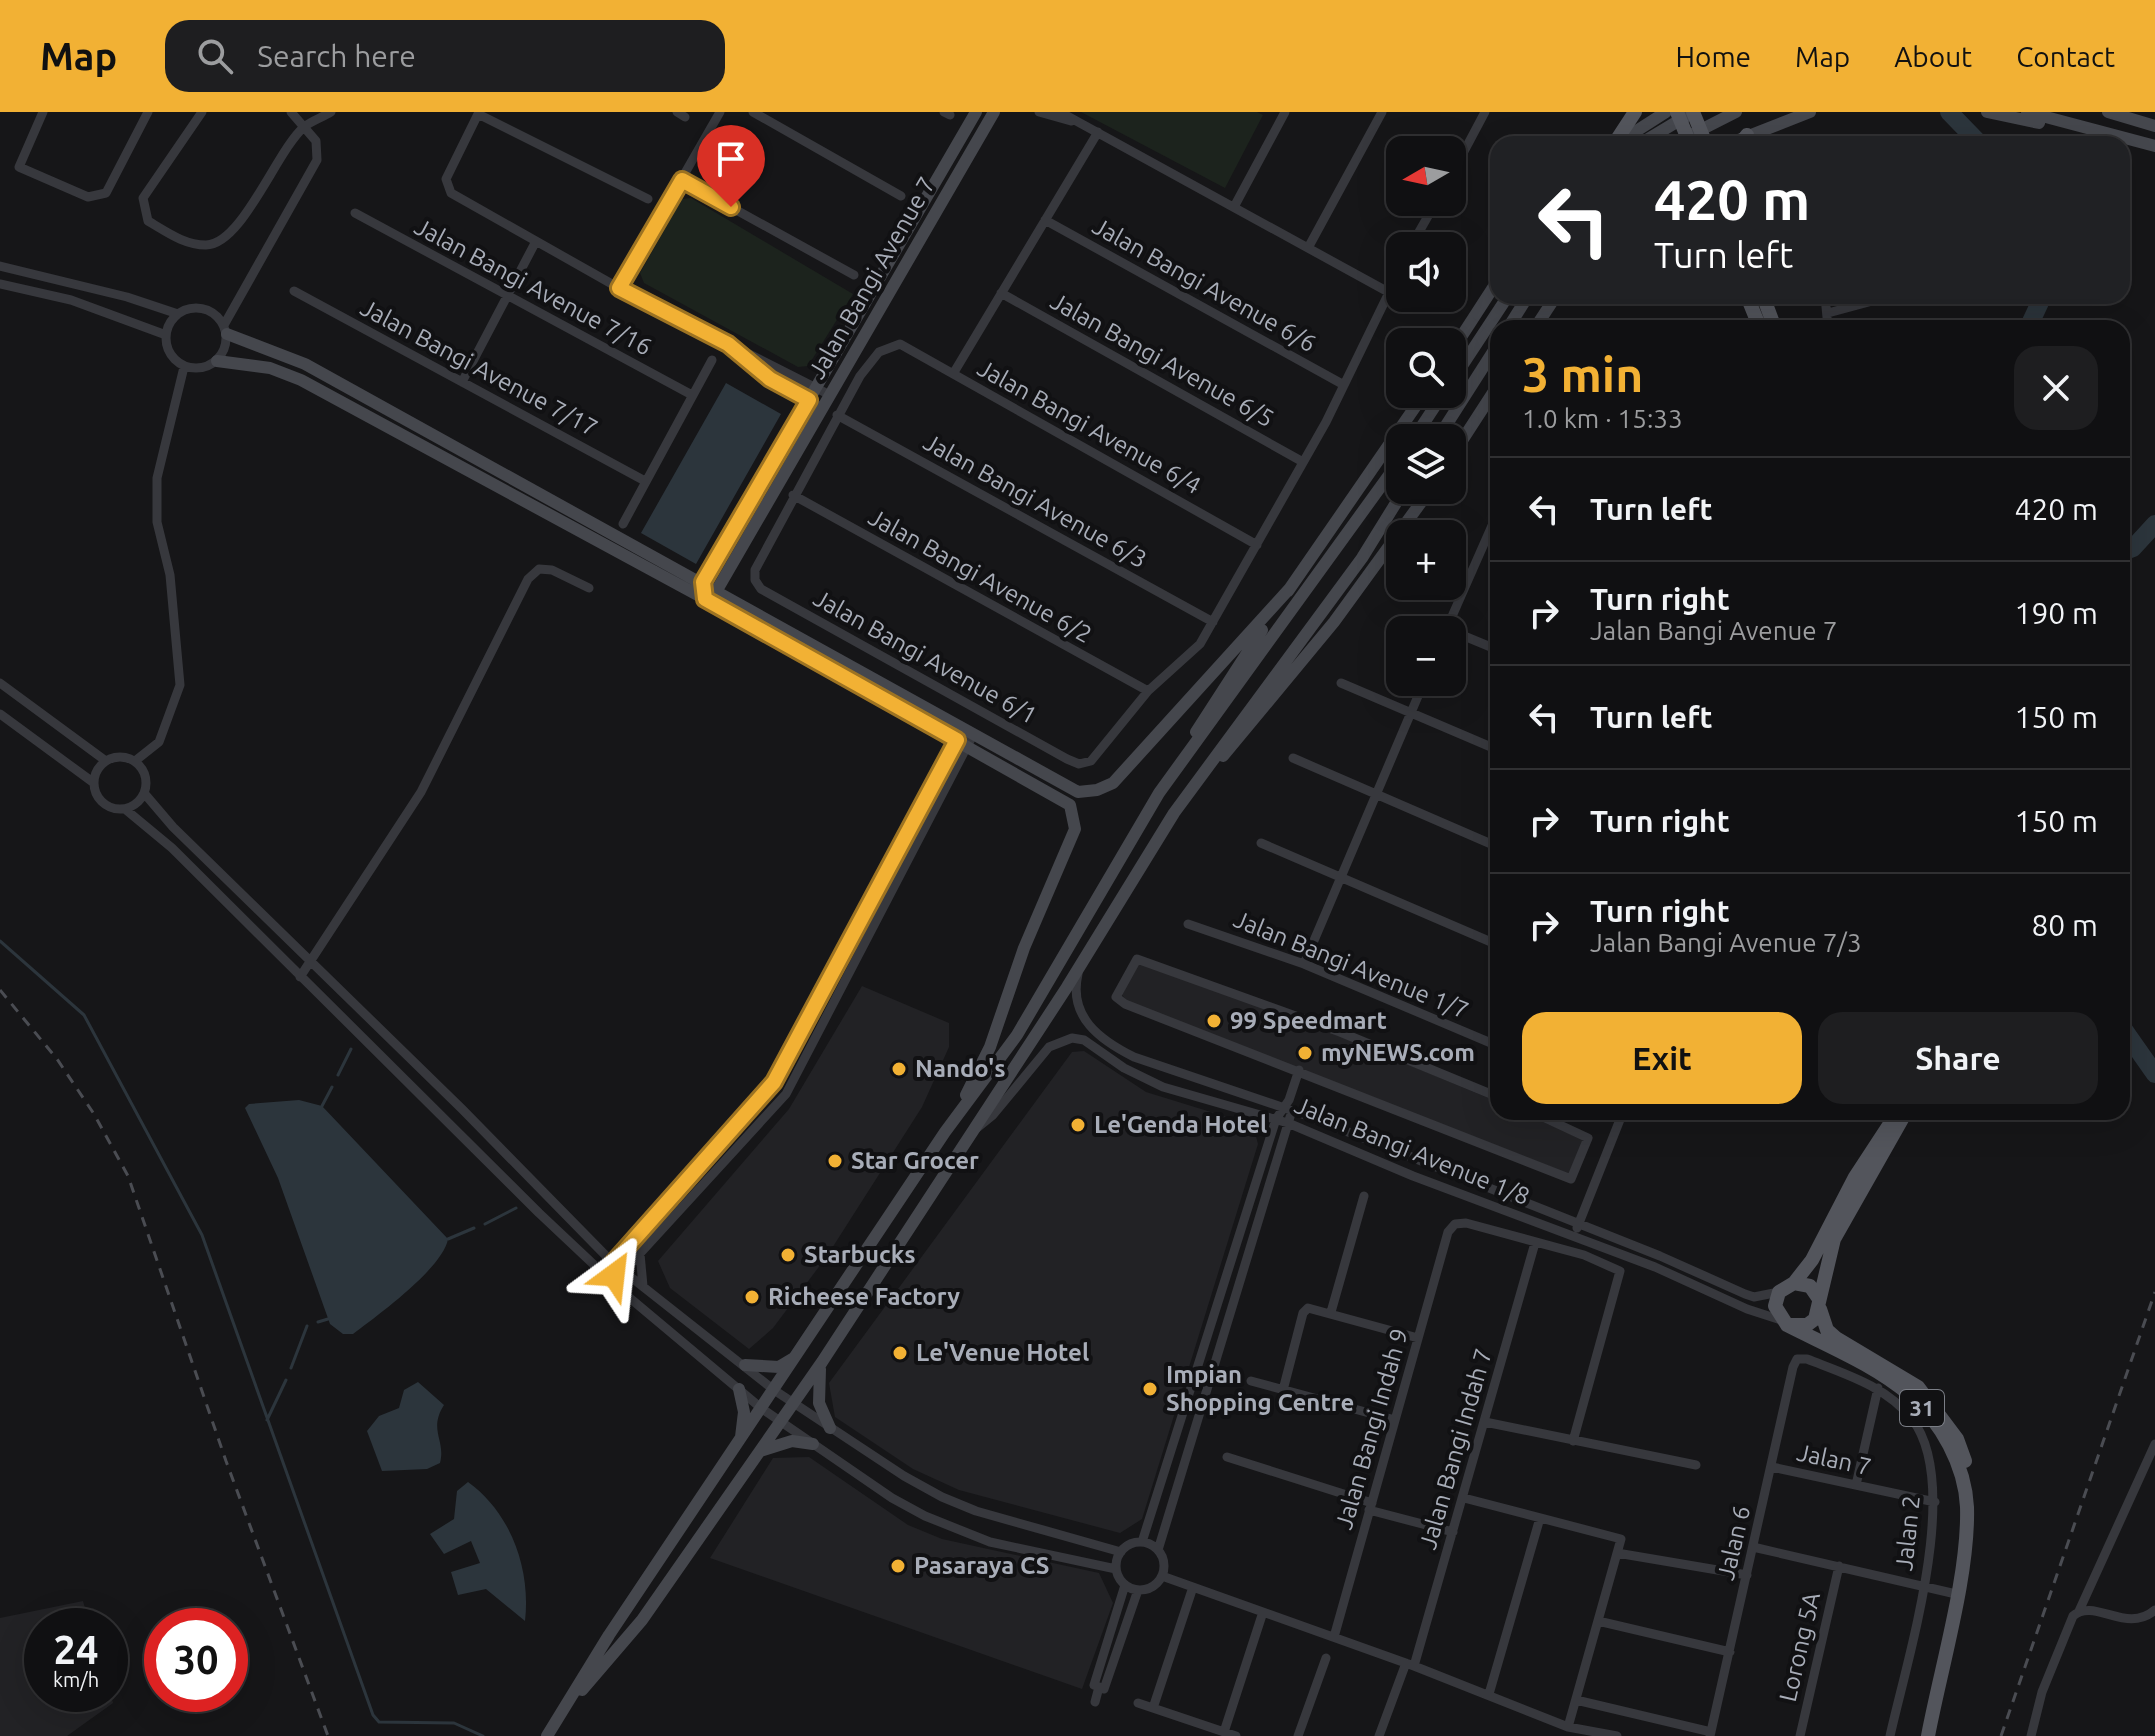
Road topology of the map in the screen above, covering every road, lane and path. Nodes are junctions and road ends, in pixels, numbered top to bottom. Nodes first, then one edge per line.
1 (43, 112) edge
2 (148, 112) edge
3 (202, 112) edge
4 (291, 112) edge
5 (331, 112) edge
6 (720, 112) edge
7 (753, 112) edge
8 (976, 112) edge
9 (994, 112) edge
10 (1039, 112) edge
11 (1060, 112) edge
12 (1285, 112) edge
13 (1382, 112) edge
14 (1485, 112) edge
15 (1635, 112) edge
16 (1666, 112) edge
17 (1677, 112) edge
18 (1693, 112) edge
19 (1736, 112) edge
20 (1810, 112) edge
21 (1987, 112) edge
22 (2027, 112) edge
23 (2108, 112) edge
24 (479, 113) edge
25 (1082, 123) junction
26 (2155, 126) edge
27 (304, 127) junction
28 (1098, 132) junction
29 (2100, 132) junction
30 (1620, 136) edge
31 (1628, 136) edge
32 (1652, 136) edge
33 (1687, 136) edge
34 (1687, 136) edge
35 (1703, 136) edge
36 (1753, 136) edge
37 (2116, 136) edge
38 (2130, 140) edge
39 (2155, 146) edge
40 (1466, 148) edge
41 (682, 180) junction
42 (901, 196) dead end
43 (648, 199) dead end
44 (1234, 207) junction
45 (355, 213) dead end
46 (1045, 220) junction
47 (535, 243) junction
48 (1308, 248) junction
49 (0, 266) edge
50 (854, 275) dead end
51 (0, 284) edge
52 (619, 288) junction
53 (294, 291) dead end
54 (1386, 291) edge
55 (1490, 292) edge
56 (1001, 293) junction
57 (507, 296) junction
58 (1386, 301) edge
59 (1826, 304) edge
60 (1861, 304) edge
61 (1828, 313) junction
62 (178, 314) junction
63 (1828, 320) edge
64 (1490, 323) edge
65 (1466, 329) edge
66 (225, 330) junction
67 (166, 335) junction
68 (728, 344) junction
69 (1490, 357) edge
70 (712, 360) dead end
71 (1466, 360) edge
72 (217, 361) junction
73 (184, 367) junction
74 (953, 374) junction
75 (462, 382) junction
76 (1344, 385) junction
77 (817, 387) junction
78 (692, 395) junction
79 (830, 395) junction
80 (1490, 397) edge
81 (809, 400) junction
82 (823, 408) junction
83 (1414, 408) edge
84 (837, 415) junction
85 (1447, 424) edge
86 (1466, 434) edge
87 (1303, 462) junction
88 (1386, 479) edge
89 (645, 481) junction
90 (793, 495) junction
91 (1395, 504) edge
92 (1420, 504) edge
93 (623, 524) dead end
94 (1490, 530) edge
95 (1487, 537) junction
96 (1490, 538) edge
97 (1257, 545) junction
98 (703, 582) junction
99 (1291, 587) junction
100 (589, 588) dead end
101 (717, 590) junction
102 (705, 599) junction
103 (1454, 616) edge
104 (1213, 622) junction
105 (1466, 637) edge
106 (1490, 647) edge
107 (0, 683) edge
108 (1341, 683) dead end
109 (1148, 691) junction
110 (1418, 696) edge
111 (0, 714) edge
112 (1410, 714) junction
113 (965, 738) junction
114 (1490, 747) edge
115 (1293, 758) dead end
116 (106, 761) junction
117 (135, 761) junction
118 (94, 783) junction
119 (144, 793) junction
120 (1159, 793) junction
121 (1376, 796) junction
122 (125, 809) junction
123 (1174, 813) junction
124 (1261, 843) dead end
125 (1490, 844) edge
126 (1341, 877) junction
127 (1188, 924) dead end
128 (1490, 942) edge
129 (313, 963) junction
130 (1082, 963) junction
131 (1304, 964) junction
132 (300, 977) junction
133 (1490, 1043) edge
134 (1299, 1070) junction
135 (1490, 1094) edge
136 (1287, 1106) junction
137 (1276, 1119) junction
138 (1549, 1120) edge
139 (1620, 1120) edge
140 (1892, 1120) edge
141 (1901, 1120) edge
142 (1288, 1123) junction
143 (971, 1130) junction
144 (945, 1132) junction
145 (532, 1180) junction
146 (519, 1192) junction
147 (1364, 1196) dead end
148 (1578, 1224) junction
149 (1574, 1235) junction
150 (1535, 1243) junction
151 (599, 1248) junction
152 (626, 1248) junction
153 (640, 1254) junction
154 (589, 1260) junction
155 (613, 1263) junction
156 (618, 1273) junction
157 (1794, 1283) junction
158 (644, 1288) junction
159 (1779, 1292) junction
160 (625, 1294) junction
161 (1820, 1304) junction
162 (1331, 1312) junction
163 (1784, 1322) junction
164 (1418, 1338) junction
165 (800, 1352) junction
166 (1797, 1359) joint
167 (822, 1362) junction
168 (745, 1365) junction
169 (1251, 1381) dead end
170 (1878, 1388) junction
171 (739, 1389) junction
172 (774, 1390) junction
173 (1283, 1390) junction
174 (792, 1403) junction
175 (761, 1408) junction
176 (1395, 1420) junction
177 (780, 1422) junction
178 (1485, 1422) junction
179 (830, 1428) junction
180 (1573, 1441) junction
181 (739, 1444) junction
182 (813, 1444) junction
183 (2155, 1444) edge
184 (760, 1451) junction
185 (1227, 1457) dead end
186 (1696, 1465) dead end
187 (1772, 1467) junction
188 (1856, 1485) junction
189 (1464, 1498) junction
190 (1935, 1502) junction
191 (1370, 1506) junction
192 (1540, 1518) junction
193 (1453, 1532) junction
194 (1142, 1542) junction
195 (1753, 1547) junction
196 (1158, 1550) junction
197 (1121, 1552) junction
198 (1617, 1553) junction
199 (1963, 1555) junction
200 (1839, 1566) junction
201 (1116, 1569) junction
202 (1747, 1575) junction
203 (1162, 1576) junction
204 (1125, 1585) junction
205 (1923, 1586) junction
206 (1193, 1587) junction
207 (1138, 1590) junction
208 (1956, 1594) junction
209 (2155, 1610) edge
210 (2079, 1611) junction
211 (1263, 1612) junction
212 (1598, 1621) junction
213 (1334, 1637) junction
214 (1730, 1652) junction
215 (1326, 1658) dead end
216 (1410, 1665) junction
217 (1099, 1687) junction
218 (1489, 1694) junction
219 (1576, 1700) junction
220 (1095, 1702) dead end
221 (1138, 1703) dead end
222 (566, 1707) junction
223 (1153, 1708) junction
224 (1568, 1727) junction
225 (1224, 1732) junction
226 (1711, 1734) edge
227 (547, 1736) edge
228 (1236, 1736) edge
229 (1298, 1736) edge
230 (1379, 1736) edge
231 (1617, 1736) edge
232 (1800, 1736) edge
233 (1890, 1736) edge
234 (1928, 1736) edge
235 (2031, 1736) edge

1 - 2 street
3 - 27 street
4 - 27 street
5 - 27 street
6 - 41 street
7 - 42 street
8 - 77 main road, Jalan Bangi Avenue 7
9 - 79 main road, Jalan Bangi Avenue 7
10 - 25 street
11 - 25 street
12 - 44 street
13 - 48 street
14 - 40 street
15 - 30 main road
16 - 31 main road
17 - 33 main road
18 - 32 main road
18 - 35 main road
19 - 34 main road
20 - 36 main road
21 - 29 main road
22 - 29 main road
23 - 26 main road
24 - 43 street
24 - 47 street
25 - 28 street
27 - 66 street
28 - 44 street
28 - 46 street
29 - 37 main road
38 - 39 main road
41 - 50 street
41 - 52 street
44 - 48 street
45 - 57 street, Jalan Bangi Avenue 7/16
46 - 56 street
46 - 76 street, Jalan Bangi Avenue 6/6
47 - 52 street
47 - 57 street
48 - 54 street
49 - 62 street
51 - 67 street
52 - 68 street
53 - 75 street, Jalan Bangi Avenue 7/17
55 - 65 main road
56 - 74 street
56 - 87 street, Jalan Bangi Avenue 6/5
57 - 75 street
57 - 78 street, Jalan Bangi Avenue 7/16
58 - 76 street
59 - 61 street
60 - 61 street
61 - 63 street
62 - 66 street
62 - 67 street
64 - 71 main road
66 - 72 street
66 - 98 main road
67 - 73 street
68 - 77 street
68 - 81 street
69 - 85 main road
70 - 78 street
72 - 73 street
72 - 102 main road
73 - 117 street
74 - 84 street, Jalan Bangi Avenue 6/4
74 - 97 street, Jalan Bangi Avenue 6/4
75 - 89 street, Jalan Bangi Avenue 7/17
76 - 87 street
77 - 79 street
77 - 81 main road, Jalan Bangi Avenue 7
78 - 89 street
79 - 82 main road, Jalan Bangi Avenue 7
80 - 86 main road
81 - 82 street
81 - 98 main road, Jalan Bangi Avenue 7
82 - 101 main road, Jalan Bangi Avenue 7
83 - 99 main road
84 - 90 street
84 - 104 street, Jalan Bangi Avenue 6/3
87 - 97 street
88 - 120 main road
89 - 93 street
90 - 109 street, Jalan Bangi Avenue 6/2
90 - 109 street, Jalan Bangi Avenue 6/1
91 - 123 main road
92 - 123 main road
94 - 95 street
95 - 96 street
95 - 103 street
97 - 104 street
98 - 101 main road
98 - 102 main road
99 - 113 main road
99 - 120 main road
100 - 129 street
101 - 102 main road, Jalan Bangi Avenue 7
101 - 113 main road
102 - 113 main road
104 - 109 street
105 - 106 street
107 - 116 street
108 - 112 street
110 - 112 street
111 - 118 street
112 - 114 street
112 - 121 street
113 - 144 main road
113 - 152 street
113 - 153 street
115 - 121 street
116 - 117 street
116 - 118 street
117 - 119 street
118 - 122 street
119 - 122 street
119 - 129 street
120 - 144 main road
121 - 125 street
121 - 126 street
122 - 132 street
123 - 130 main road
124 - 126 street
126 - 128 street
126 - 131 street
127 - 131 street, Jalan Bangi Avenue 1/7
129 - 132 street
129 - 145 street
130 - 136 street, Jalan Bangi Avenue 1/8
130 - 143 main road
131 - 133 street, Jalan Bangi Avenue 1/7
132 - 146 street
134 - 135 street, Jalan Bangi Avenue 1/8
134 - 136 street
134 - 138 street, Jalan Bangi Avenue 1/8
136 - 137 street
136 - 142 street
136 - 148 street, Jalan Bangi Avenue 1/8
137 - 142 street, Jalan Bangi Avenue 1/8
137 - 143 street, Jalan Bangi Avenue 1/8
137 - 194 street
139 - 148 street
140 - 157 main road
141 - 161 main road
142 - 149 street, Jalan Bangi Avenue 1/8
142 - 196 street
143 - 167 main road
144 - 165 main road
145 - 146 street
145 - 151 street
146 - 154 street
147 - 162 street
148 - 149 street
148 - 159 street, Jalan Bangi Avenue 1/8
149 - 163 street, Jalan Bangi Avenue 1/8
150 - 164 street, Jalan Bangi Indah 9
150 - 178 street, Jalan Bangi Indah 7
150 - 180 street
151 - 152 street
151 - 155 street
152 - 155 street
153 - 156 street
153 - 158 street
154 - 156 street
154 - 160 street
155 - 156 street
156 - 158 street
156 - 160 street
157 - 159 main road
157 - 161 main road
158 - 168 street
159 - 163 main road
160 - 171 street
161 - 163 main road
161 - 199 main road, 31
162 - 164 street
162 - 173 street
163 - 199 main road, 31
164 - 176 street, Jalan Bangi Indah 9
165 - 168 main road
165 - 172 main road
166 - 170 street, Jalan 2
166 - 187 street, Jalan 6
167 - 174 main road
167 - 179 main road
168 - 172 street
169 - 173 street
170 - 188 street
170 - 190 street, Jalan 2
171 - 175 street
171 - 181 main road
172 - 174 street
172 - 175 main road
173 - 176 street
174 - 177 main road
174 - 179 street
175 - 177 street
175 - 181 main road
176 - 191 street, Jalan Bangi Indah 9
177 - 182 street
177 - 184 main road
178 - 180 street
178 - 189 street, Jalan Bangi Indah 7
179 - 197 street
180 - 186 street
181 - 222 main road
182 - 184 main road
182 - 201 street
183 - 210 street
184 - 222 main road
185 - 191 street
187 - 188 street, Jalan 7
187 - 195 street, Jalan 6
188 - 190 street, Jalan 7
189 - 192 street
189 - 193 street, Jalan Bangi Indah 7
190 - 205 street, Jalan 2
191 - 193 street
191 - 213 street, Jalan Bangi Indah 9
192 - 198 street
192 - 218 street
193 - 216 street, Jalan Bangi Indah 7
194 - 196 street
194 - 197 street
195 - 200 street
195 - 202 street, Jalan 6
196 - 203 street
197 - 201 street
198 - 202 street
198 - 212 street
199 - 208 main road, 31
200 - 205 street
200 - 232 street, Lorong 5A
201 - 204 street
202 - 214 street, Jalan 6
203 - 206 street
203 - 207 street
204 - 207 street
204 - 217 street
205 - 208 street
205 - 233 street, Jalan 2
206 - 211 street
206 - 223 street
207 - 217 street
208 - 234 main road, 31
209 - 210 street
210 - 235 street
211 - 213 street
211 - 225 street
212 - 214 street
212 - 219 street
213 - 216 street
214 - 226 street, Jalan 6
215 - 229 street
216 - 218 street
216 - 230 street, Jalan Bangi Indah 7
217 - 220 street
218 - 224 street
219 - 224 street
219 - 226 street
221 - 223 street
222 - 227 main road
223 - 225 street
224 - 231 street
225 - 228 street

